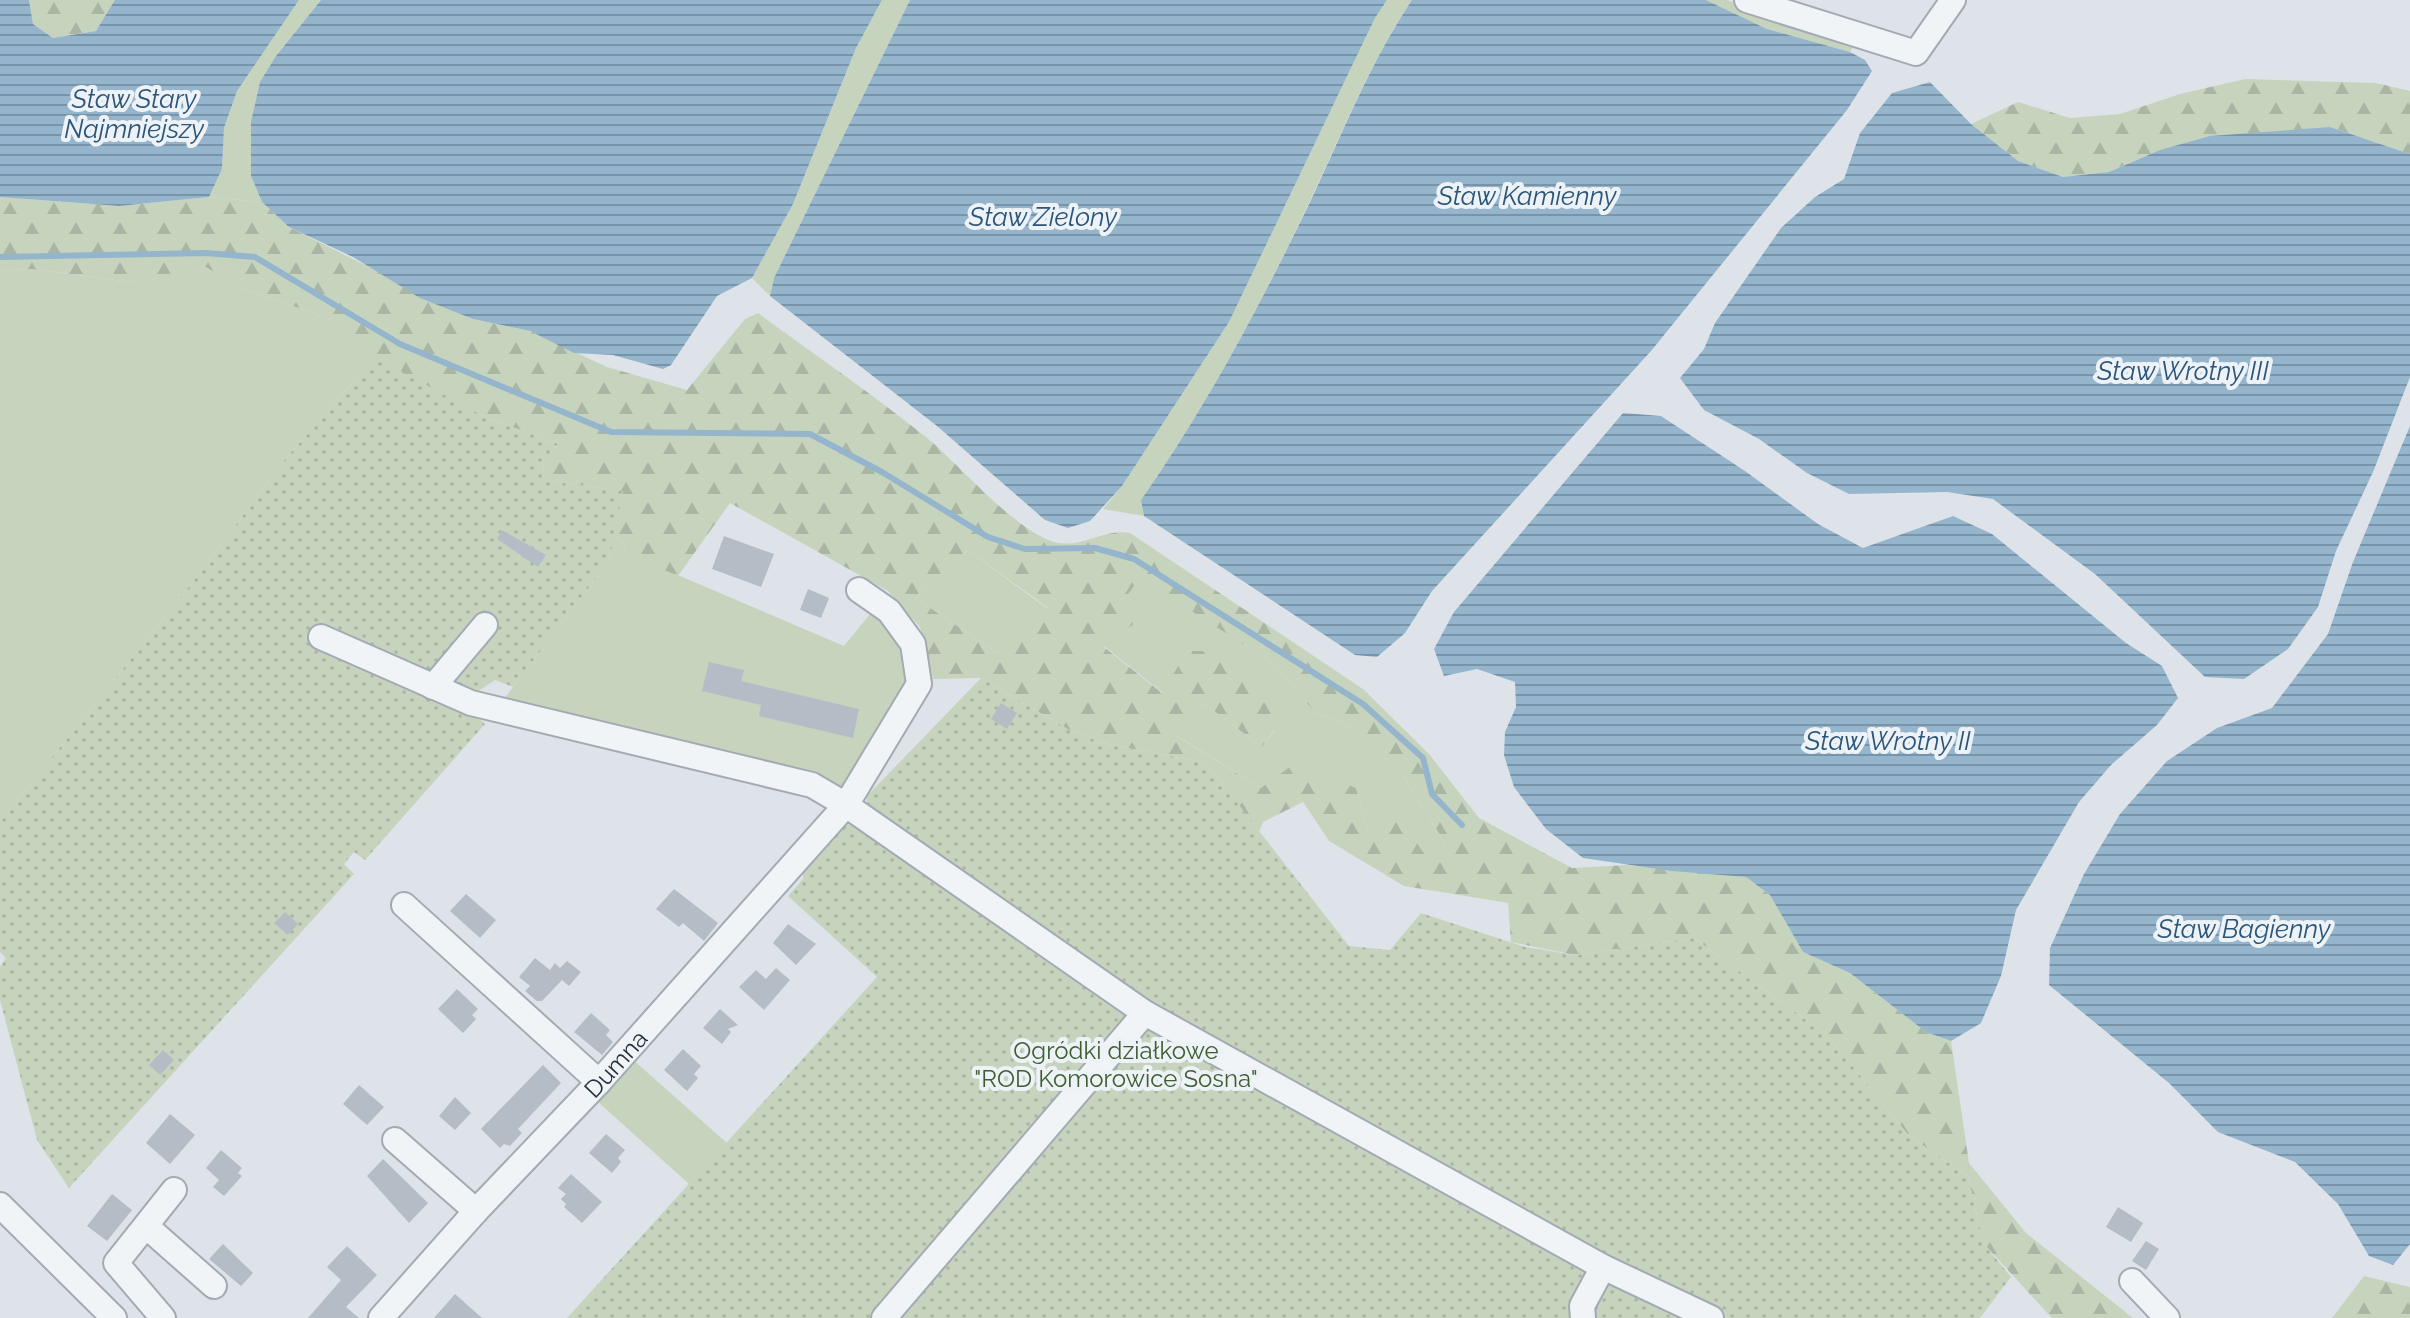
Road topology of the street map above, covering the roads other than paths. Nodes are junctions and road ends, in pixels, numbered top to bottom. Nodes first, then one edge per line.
1 (1747, 0) edge
2 (1953, 0) edge
3 (859, 590) dead end
4 (485, 625) dead end
5 (321, 637) dead end
6 (433, 687) junction
7 (846, 805) junction
8 (404, 905) dead end
9 (1145, 1013) junction
10 (599, 1082) junction
11 (395, 1140) dead end
12 (174, 1190) dead end
13 (0, 1205) edge
14 (476, 1211) junction
15 (146, 1226) junction
16 (1603, 1267) junction
17 (2132, 1281) dead end
18 (214, 1286) dead end
19 (114, 1318) edge
20 (163, 1318) edge
21 (381, 1318) edge
22 (884, 1318) edge
23 (1583, 1318) edge
24 (1711, 1318) edge
25 (2167, 1318) edge

1 - 2 street
3 - 7 street, Dumna
4 - 6 street
5 - 6 street
6 - 7 street
7 - 9 street
7 - 10 street, Dumna
8 - 10 street
9 - 16 street
9 - 22 street
10 - 14 street, Dumna
11 - 14 street
12 - 15 street
13 - 19 street
14 - 21 street, Dumna
15 - 18 street
15 - 20 street
16 - 23 street
16 - 24 street
17 - 25 street

